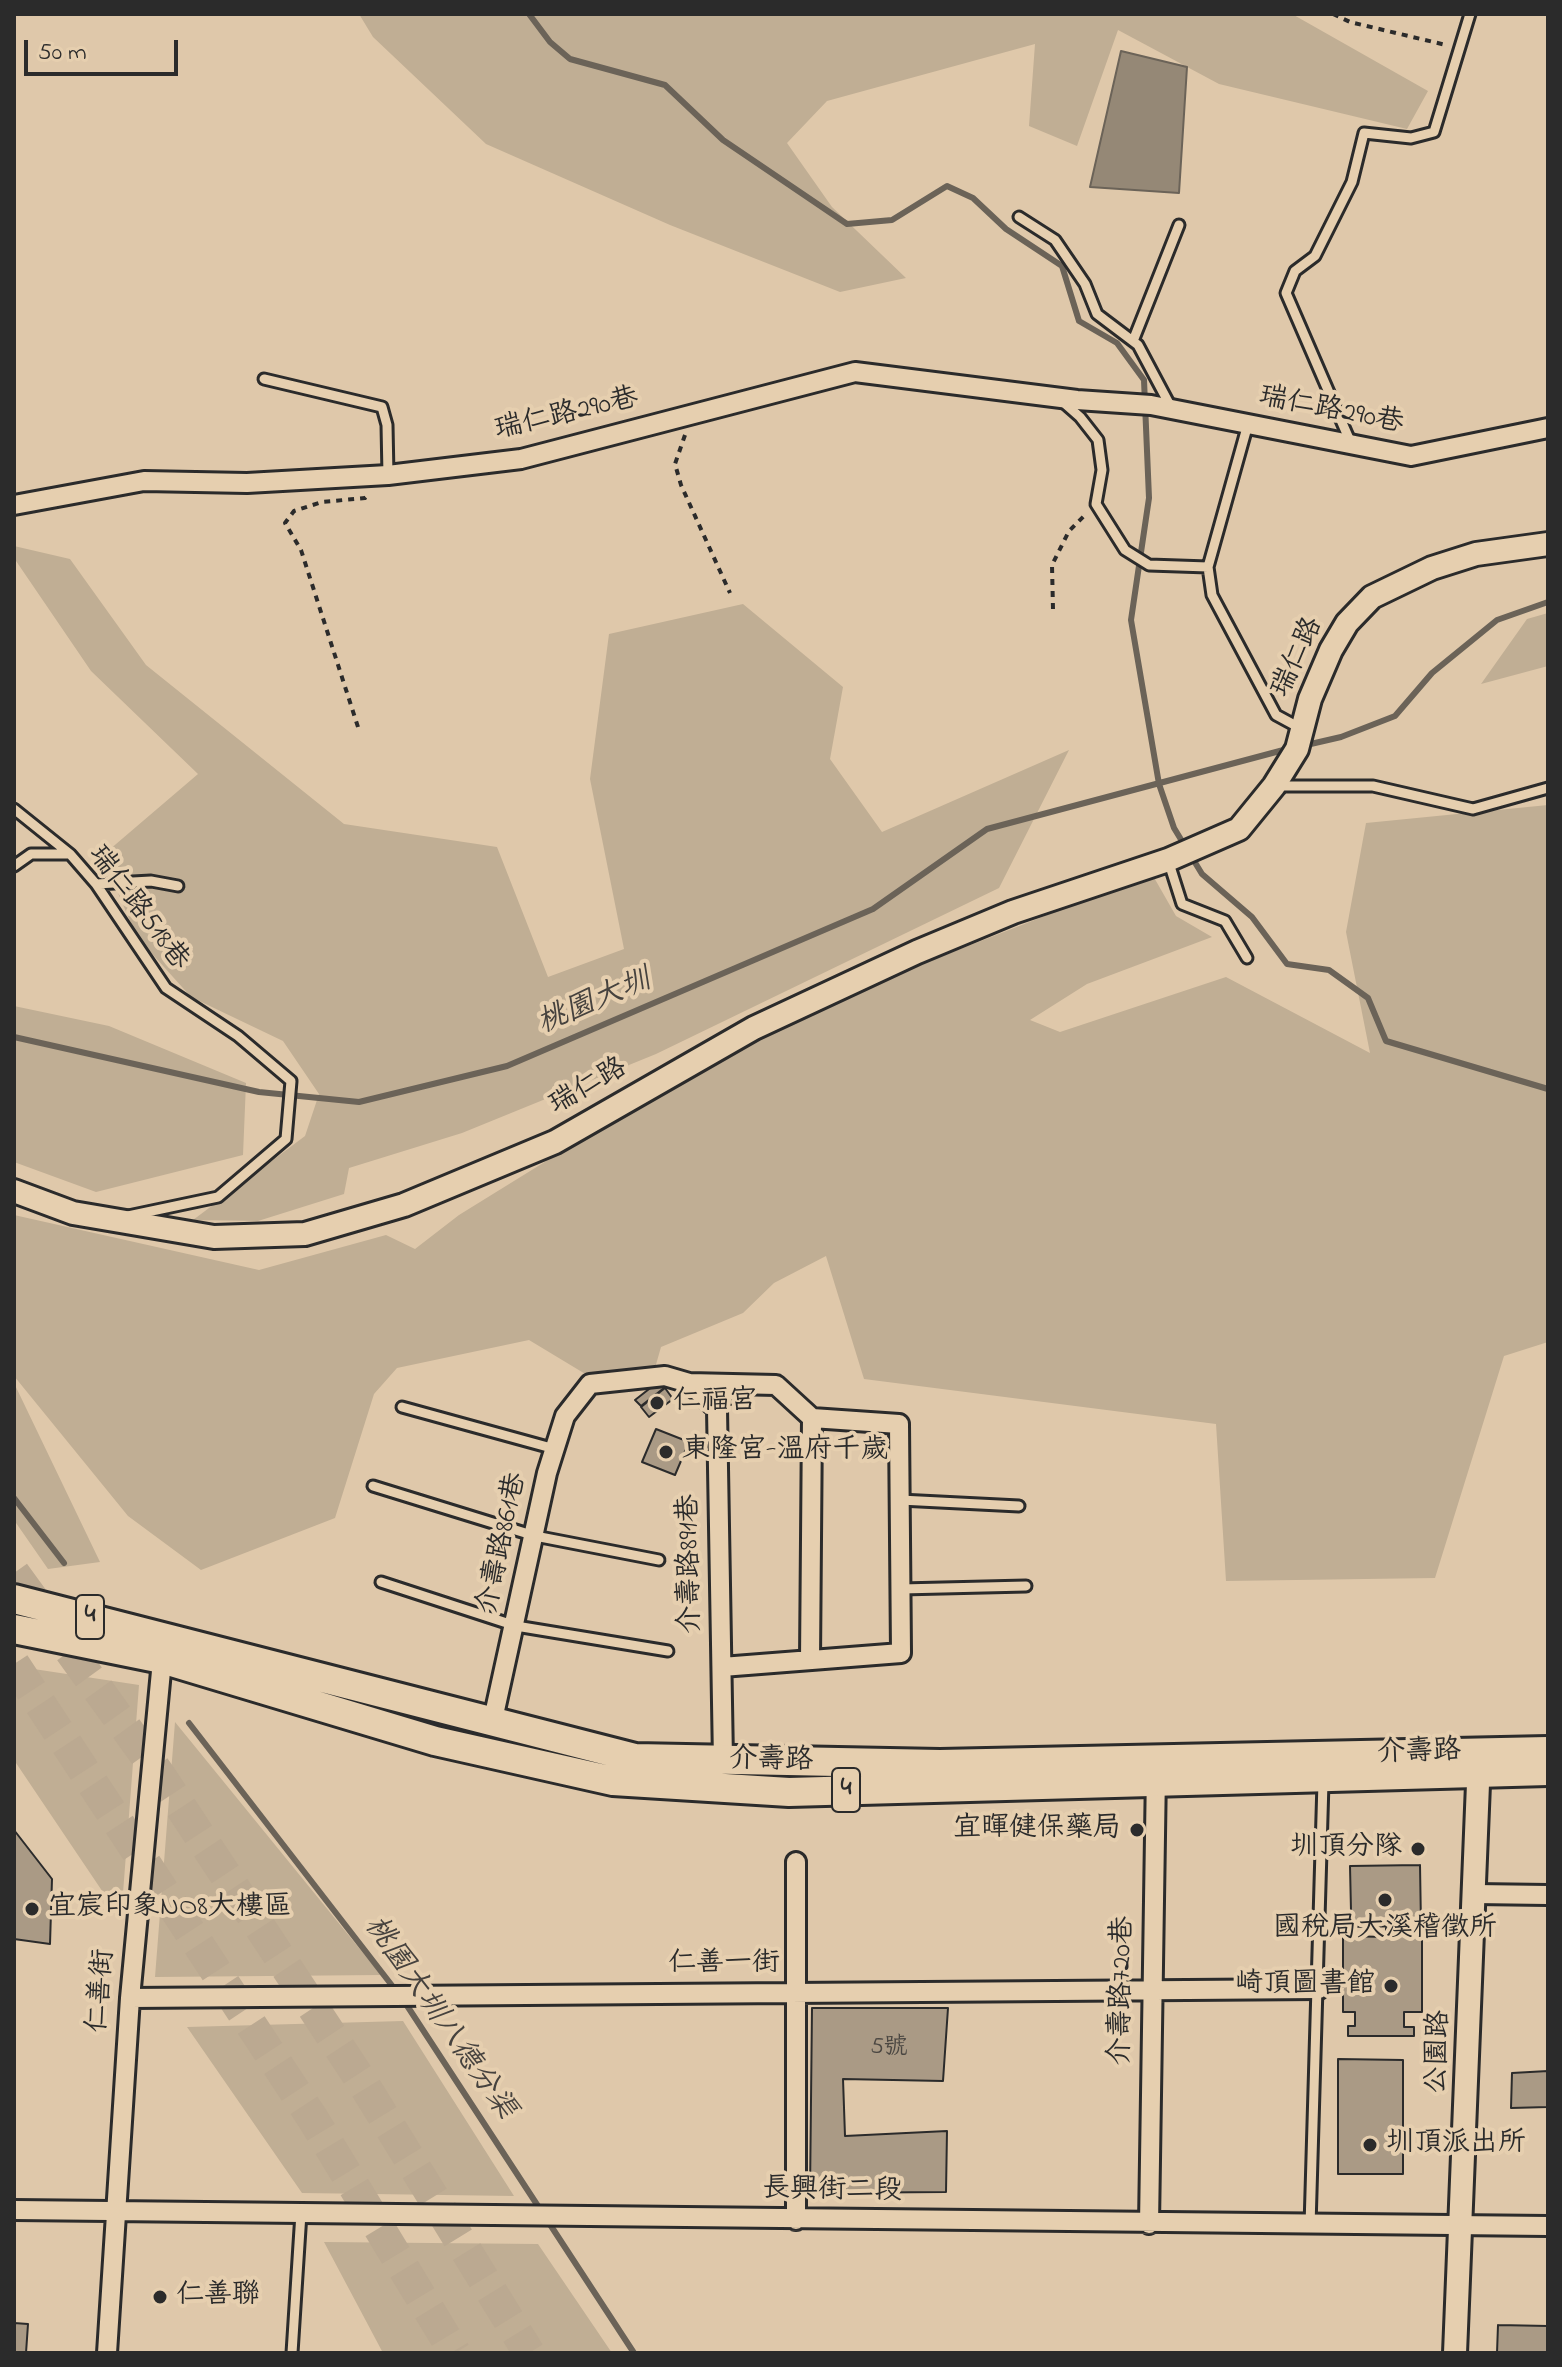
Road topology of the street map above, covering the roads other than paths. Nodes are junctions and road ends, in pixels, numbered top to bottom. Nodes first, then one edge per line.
1 (1470, 14) edge
2 (1019, 217) dead end
3 (1179, 225) dead end
4 (1133, 341) junction
5 (264, 379) dead end
6 (1058, 398) junction
7 (1174, 411) junction
8 (1248, 424) junction
9 (1548, 428) edge
10 (1350, 441) junction
11 (388, 475) junction
12 (14, 505) edge
13 (1548, 544) edge
14 (1208, 567) junction
15 (1300, 728) junction
16 (1274, 786) junction
17 (1548, 788) edge
18 (14, 809) edge
19 (70, 854) junction
20 (1168, 860) junction
21 (14, 866) edge
22 (96, 884) junction
23 (178, 886) dead end
24 (1247, 958) dead end
25 (14, 1191) edge
26 (112, 1219) junction
27 (689, 1383) junction
28 (402, 1407) dead end
29 (812, 1418) junction
30 (555, 1449) junction
31 (373, 1486) dead end
32 (900, 1500) junction
33 (1019, 1506) dead end
34 (535, 1536) junction
35 (659, 1560) dead end
36 (381, 1582) dead end
37 (1026, 1586) dead end
38 (901, 1589) junction
39 (14, 1599) edge
40 (516, 1626) junction
41 (14, 1629) edge
42 (164, 1647) junction
43 (668, 1651) dead end
44 (810, 1660) junction
45 (722, 1667) junction
46 (492, 1724) junction
47 (1548, 1751) edge
48 (723, 1761) junction
49 (1479, 1763) junction
50 (1322, 1767) junction
51 (1156, 1771) junction
52 (1548, 1771) edge
53 (796, 1862) dead end
54 (1475, 1894) junction
55 (1548, 1895) edge
56 (1319, 1989) junction
57 (1152, 1990) junction
58 (798, 1993) junction
59 (130, 1998) junction
60 (116, 2208) junction
61 (14, 2210) edge
62 (301, 2212) junction
63 (796, 2220) junction
64 (1149, 2224) junction
65 (1310, 2226) junction
66 (1548, 2226) edge
67 (1463, 2228) junction
68 (107, 2353) edge
69 (292, 2353) edge
70 (1455, 2353) edge

1 - 10 lane
2 - 4 lane
3 - 4 lane
4 - 7 lane
5 - 11 lane
6 - 7 street, 瑞仁路290巷
6 - 11 street, 瑞仁路290巷
6 - 14 lane
7 - 8 street, 瑞仁路290巷
8 - 10 street, 瑞仁路290巷
8 - 14 lane
9 - 10 street, 瑞仁路290巷
11 - 12 street, 瑞仁路290巷
13 - 15 street, 瑞仁路
14 - 15 lane
15 - 16 street, 瑞仁路
16 - 17 lane
16 - 20 street, 瑞仁路
18 - 19 lane, 瑞仁路518巷
19 - 21 lane
19 - 22 lane, 瑞仁路518巷
20 - 24 lane
20 - 26 street, 瑞仁路
22 - 23 lane
22 - 26 lane, 瑞仁路518巷
25 - 26 street, 瑞仁路
27 - 29 street
27 - 30 street, 介壽路861巷
27 - 45 street, 介壽路891巷
28 - 30 lane
29 - 32 street
29 - 44 street
30 - 34 street, 介壽路861巷
31 - 34 lane
32 - 33 lane
32 - 38 street
34 - 35 lane
34 - 40 street, 介壽路861巷
36 - 40 lane
37 - 38 lane
38 - 44 street
39 - 42 main road, 介壽路 / 4
40 - 43 lane
40 - 46 street, 介壽路861巷
41 - 42 main road, 介壽路 / 4
42 - 46 main road, 介壽路 / 4
42 - 51 main road, 介壽路 / 4
42 - 59 street, 仁善街
44 - 45 street
45 - 48 street, 介壽路891巷
46 - 48 main road, 介壽路 / 4
47 - 49 main road, 介壽路 / 4
48 - 51 main road, 介壽路 / 4
49 - 50 main road, 介壽路 / 4
49 - 52 main road, 介壽路 / 4
49 - 54 street, 公園路
50 - 51 main road, 介壽路 / 4
50 - 56 lane
51 - 57 street, 介壽路720巷
53 - 58 street
54 - 55 street
54 - 67 street, 公園路
56 - 57 street, 仁善一街
56 - 65 lane
57 - 58 street, 仁善一街
57 - 64 street, 介壽路720巷
58 - 59 street, 仁善一街
58 - 63 street
59 - 60 street, 仁善街
60 - 61 street, 長興街二段
60 - 62 street, 長興街二段
60 - 68 street, 仁善街
62 - 63 street, 長興街二段
62 - 69 lane
63 - 64 street, 長興街二段
64 - 65 street, 長興街二段
65 - 67 street, 長興街二段
66 - 67 street, 長興街二段
67 - 70 street, 公園路

